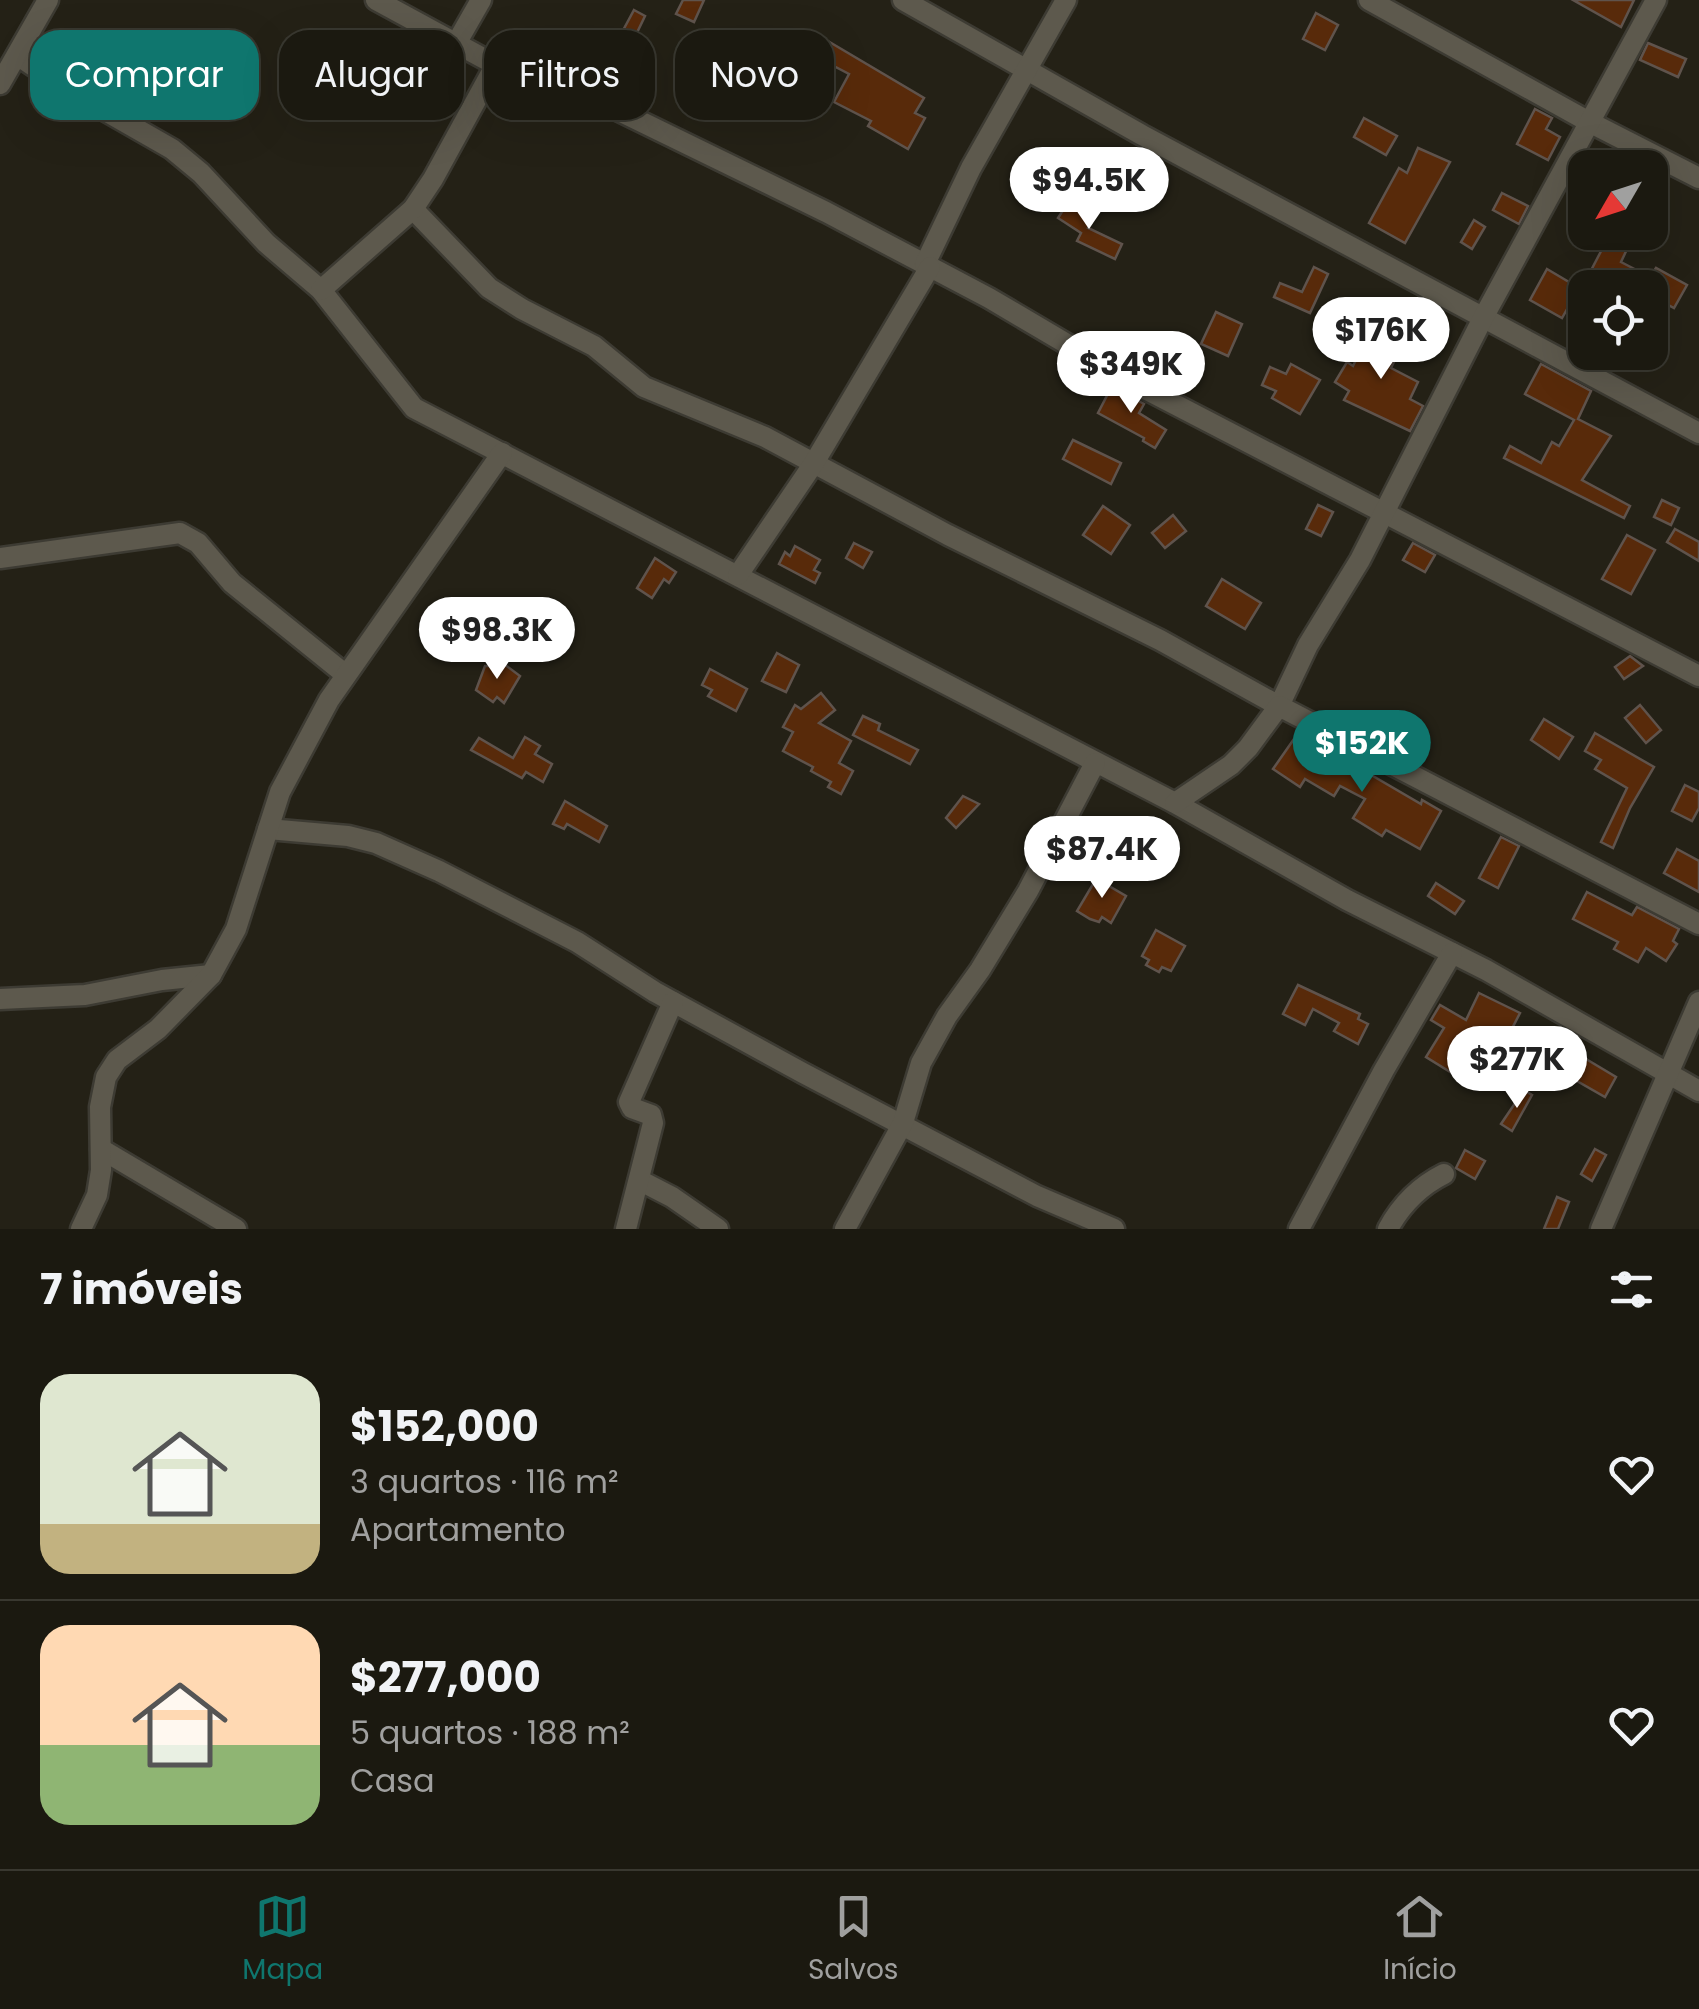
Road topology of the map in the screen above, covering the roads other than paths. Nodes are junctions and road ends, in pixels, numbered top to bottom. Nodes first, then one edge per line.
1 (48, 0) edge
2 (376, 0) edge
3 (481, 0) edge
4 (903, 0) edge
5 (1066, 0) edge
6 (1369, 0) edge
7 (1656, 0) edge
8 (434, 30) edge
9 (464, 30) edge
10 (10, 56) edge
11 (1027, 69) junction
12 (0, 84) edge
13 (484, 86) edge
14 (639, 120) edge
15 (1591, 122) junction
16 (1699, 178) edge
17 (413, 209) junction
18 (928, 266) junction
19 (321, 290) junction
20 (1482, 318) junction
21 (1699, 433) edge
22 (502, 454) junction
23 (814, 463) junction
24 (1382, 513) junction
25 (0, 558) edge
26 (738, 574) junction
27 (346, 675) junction
28 (1699, 676) edge
29 (1278, 706) junction
30 (1095, 762) junction
31 (1175, 803) junction
32 (268, 828) junction
33 (1699, 924) edge
34 (1452, 953) junction
35 (212, 975) junction
36 (0, 999) edge
37 (672, 1002) junction
38 (1699, 1002) edge
39 (1666, 1073) junction
40 (1699, 1091) edge
41 (902, 1123) junction
42 (100, 1149) junction
43 (1444, 1174) dead end
44 (639, 1180) junction
45 (81, 1229) edge
46 (236, 1229) edge
47 (626, 1229) edge
48 (718, 1229) edge
49 (845, 1229) edge
50 (1114, 1229) edge
51 (1299, 1229) edge
52 (1388, 1229) edge
53 (1601, 1229) edge

1 - 10 street
2 - 8 street
3 - 9 street
4 - 11 street
5 - 11 street
6 - 15 street
7 - 15 street
10 - 12 street
10 - 19 street
11 - 18 street
11 - 20 street
13 - 17 street
14 - 18 street
15 - 16 street
15 - 20 street
17 - 19 street
17 - 23 street
18 - 23 street
18 - 24 street
19 - 22 street
20 - 21 street
20 - 24 street
22 - 26 street
22 - 27 street
23 - 26 street
23 - 29 street
24 - 28 street
24 - 29 street
25 - 27 street
26 - 30 street
27 - 32 street
29 - 31 street
29 - 33 street
30 - 31 street
30 - 41 street
31 - 34 street
32 - 35 street
32 - 37 street
34 - 39 street
34 - 51 street
35 - 36 street
35 - 42 street
37 - 41 street
37 - 44 street
38 - 39 street
39 - 40 street
39 - 53 street
41 - 49 street
41 - 50 street
42 - 45 street
42 - 46 street
43 - 52 street
44 - 47 street
44 - 48 street

